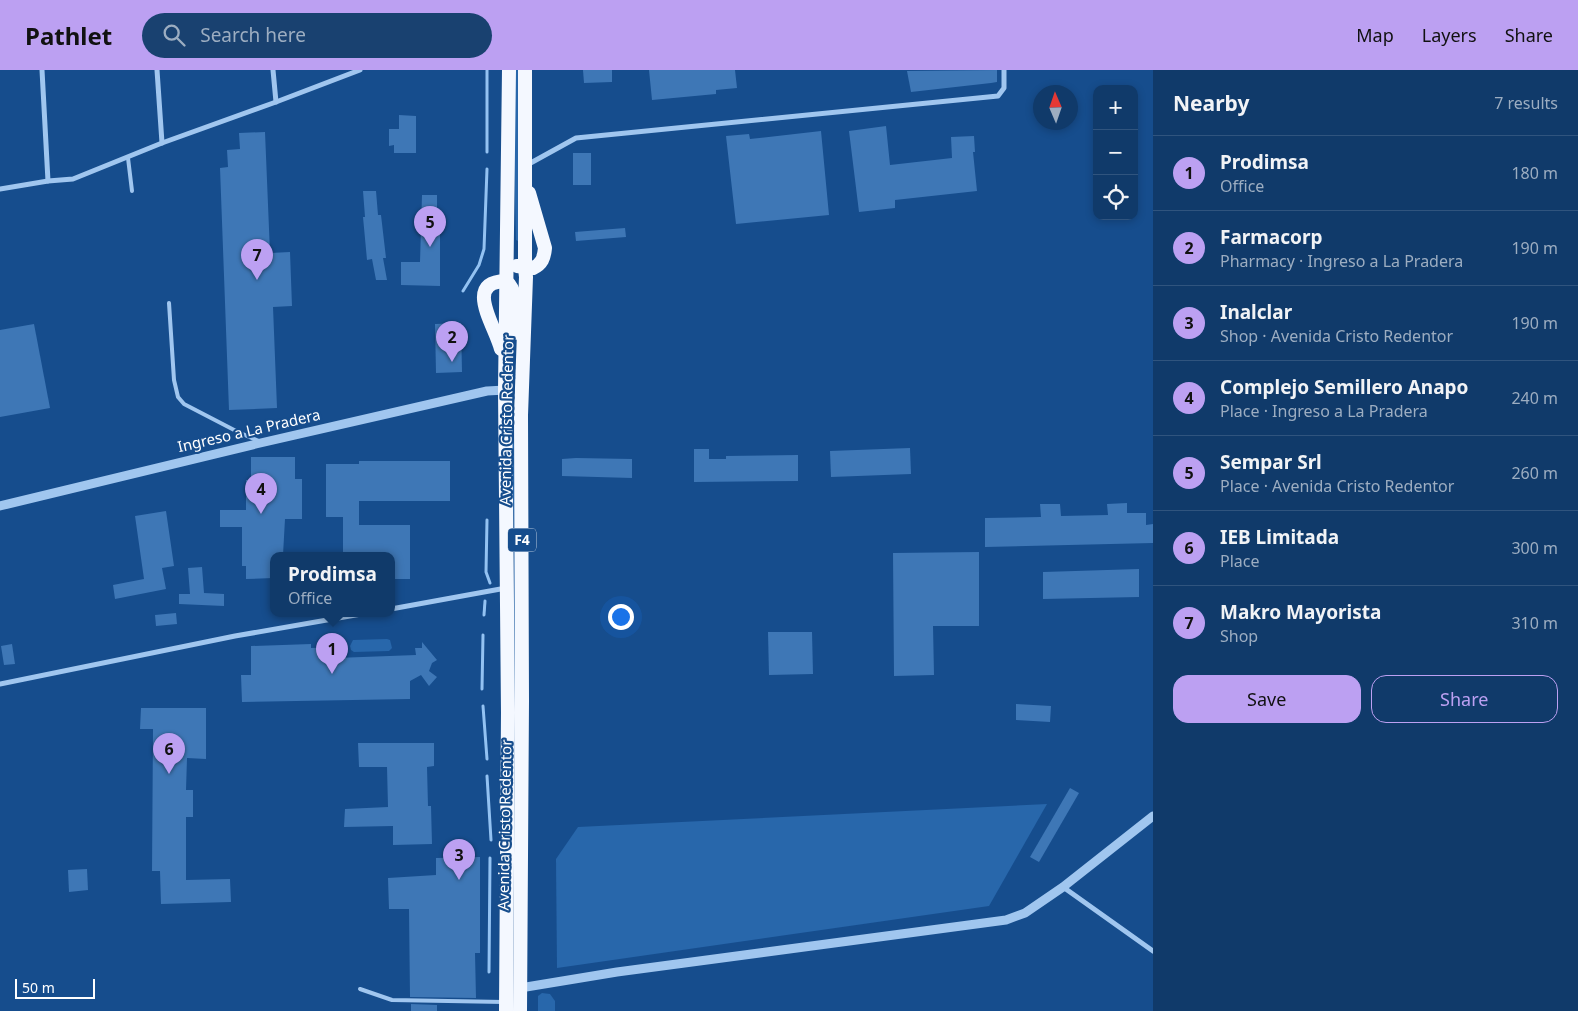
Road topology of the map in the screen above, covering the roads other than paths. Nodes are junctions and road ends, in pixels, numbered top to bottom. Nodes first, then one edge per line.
1 (42, 70) edge
2 (157, 70) edge
3 (273, 70) edge
4 (360, 70) edge
5 (509, 70) edge
6 (525, 70) edge
7 (1004, 70) edge
8 (276, 102) junction
9 (162, 143) junction
10 (128, 158) junction
11 (507, 160) junction
12 (525, 174) junction
13 (48, 181) junction
14 (0, 189) edge
15 (132, 191) dead end
16 (525, 268) junction
17 (506, 281) junction
18 (169, 303) dead end
19 (505, 364) junction
20 (505, 390) junction
21 (522, 415) junction
22 (261, 442) junction
23 (0, 506) edge
24 (507, 588) junction
25 (395, 608) edge
26 (344, 617) edge
27 (0, 684) edge
28 (1153, 816) edge
29 (1063, 887) junction
30 (1153, 951) edge
31 (360, 988) dead end
32 (520, 988) junction
33 (506, 1007) edge
34 (520, 1011) edge

1 - 13 street
2 - 9 street
3 - 8 street
4 - 8 street
5 - 11 highway, Avenida Cristo Redentor / F4
6 - 12 highway, Avenida Cristo Redentor / F4
7 - 12 street
8 - 9 street
9 - 10 street
10 - 13 street
10 - 15 lane
11 - 16 highway
11 - 17 highway, Avenida Cristo Redentor / F4
12 - 16 highway, Avenida Cristo Redentor / F4
12 - 16 highway
13 - 14 street
16 - 21 highway, Avenida Cristo Redentor / F4
17 - 19 highway, Avenida Cristo Redentor / F4
17 - 19 highway
17 - 21 highway
18 - 22 lane
19 - 20 highway, Avenida Cristo Redentor / F4
20 - 22 street, Ingreso a La Pradera
20 - 24 highway, Avenida Cristo Redentor / F4
21 - 32 highway, Avenida Cristo Redentor / F4
22 - 23 street, Ingreso a La Pradera
24 - 25 street
24 - 33 highway, Avenida Cristo Redentor / F4
26 - 27 street
28 - 29 street
29 - 30 street
29 - 32 street
31 - 33 lane
32 - 34 highway, Avenida Cristo Redentor / F4

